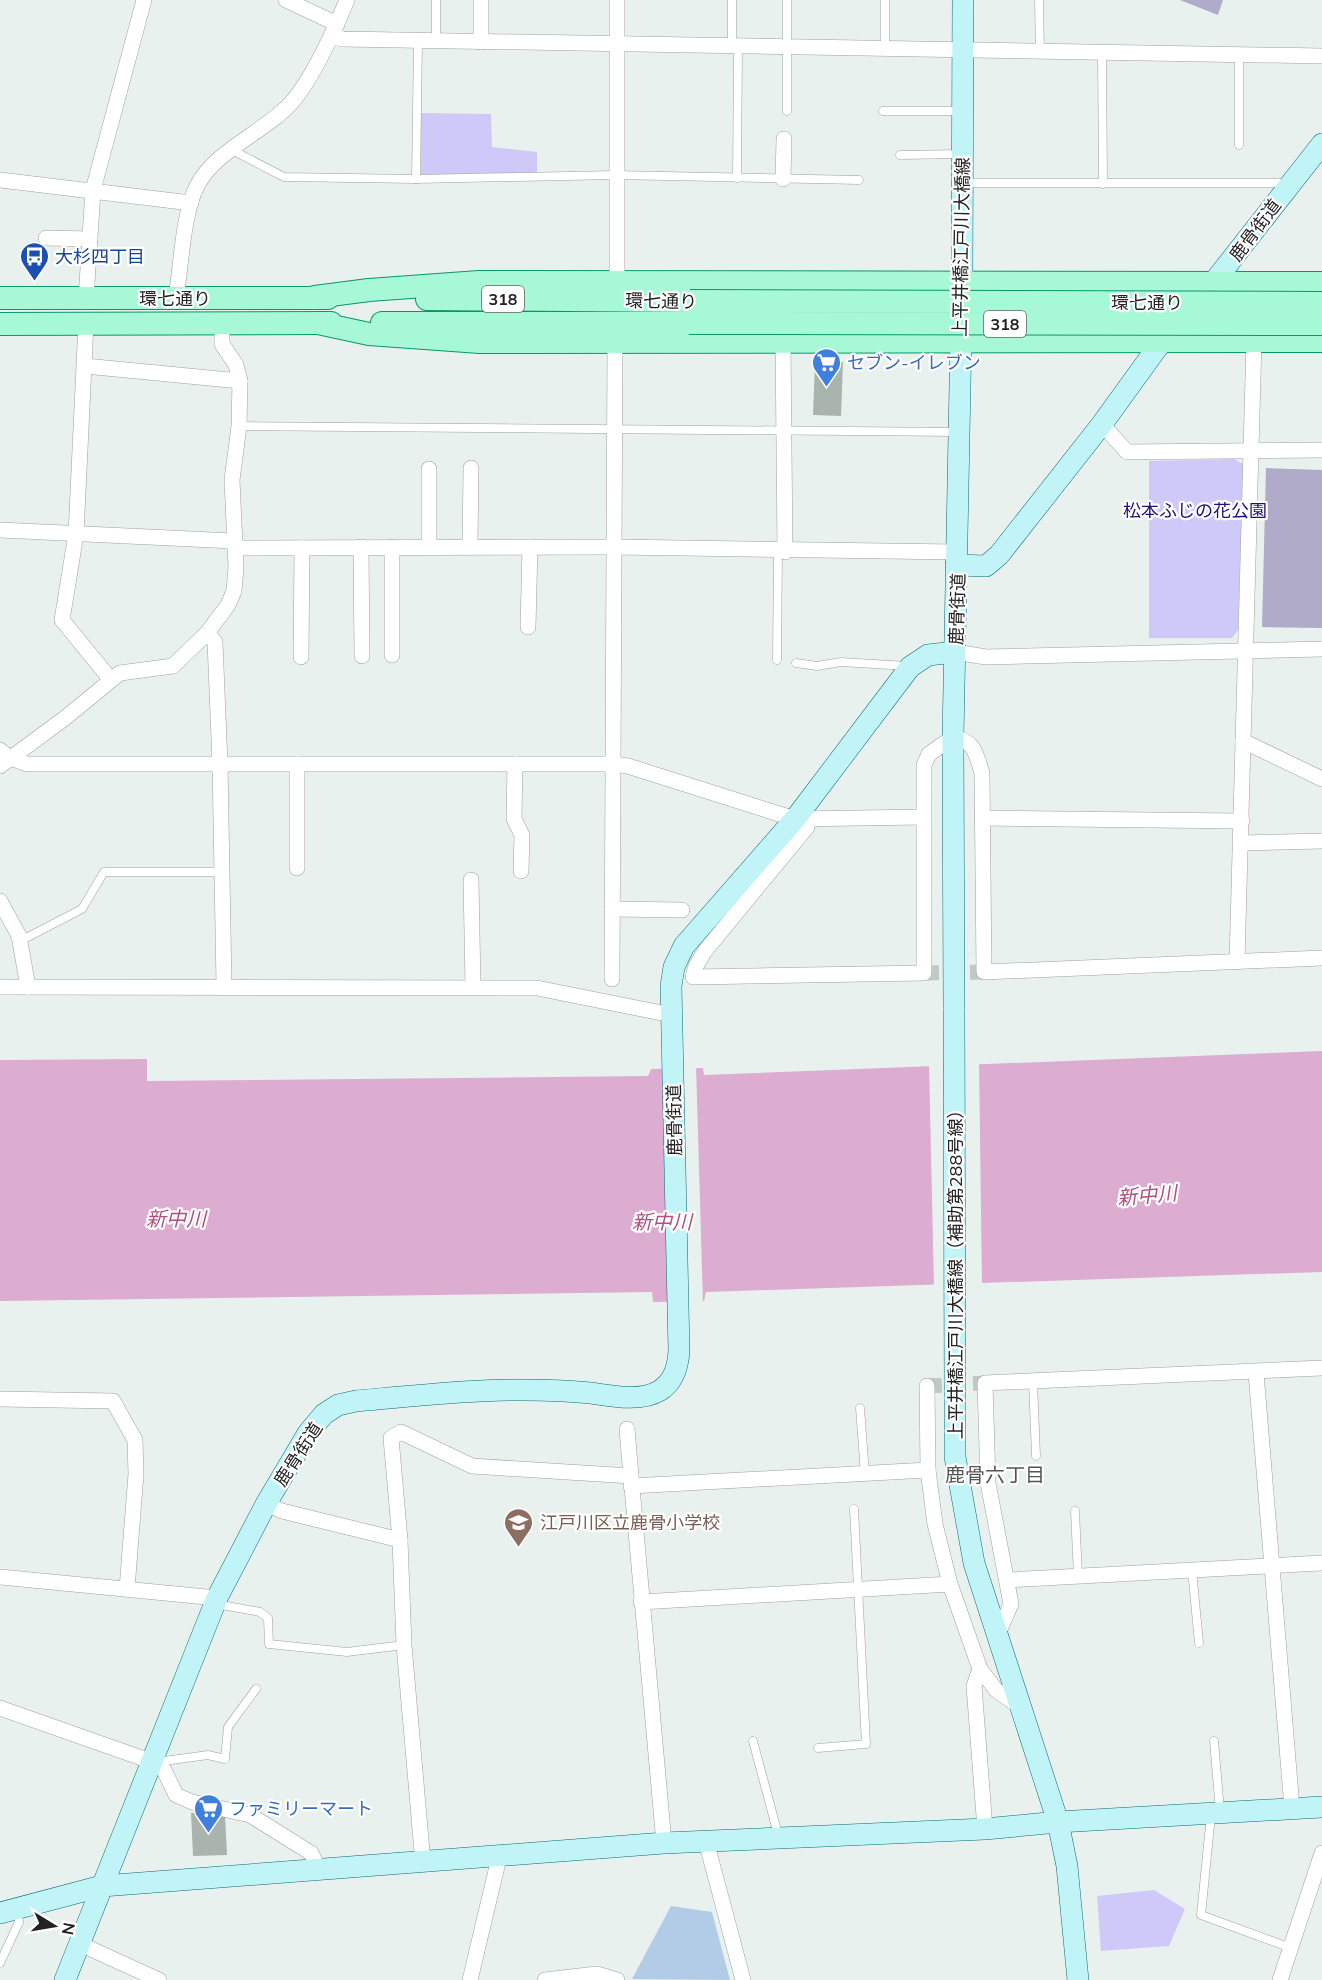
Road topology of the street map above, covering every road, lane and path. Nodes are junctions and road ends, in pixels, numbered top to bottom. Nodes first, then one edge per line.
1 (144, 0) edge
2 (286, 0) edge
3 (347, 0) edge
4 (436, 0) edge
5 (481, 0) edge
6 (617, 0) edge
7 (732, 0) edge
8 (787, 0) edge
9 (885, 0) edge
10 (963, 0) edge
11 (1039, 0) edge
12 (334, 30) junction
13 (417, 41) junction
14 (436, 41) junction
15 (481, 42) junction
16 (617, 44) junction
17 (735, 47) junction
18 (787, 48) junction
19 (885, 50) junction
20 (962, 51) junction
21 (1040, 52) junction
22 (1102, 52) junction
23 (1239, 56) junction
24 (1322, 56) edge
25 (786, 111) dead end
26 (883, 111) dead end
27 (963, 111) junction
28 (784, 139) dead end
29 (1239, 144) dead end
30 (1322, 144) edge
31 (232, 150) junction
32 (963, 154) junction
33 (900, 155) dead end
34 (615, 175) junction
35 (737, 178) junction
36 (416, 179) junction
37 (783, 179) junction
38 (0, 180) edge
39 (859, 180) dead end
40 (962, 183) junction
41 (1103, 184) junction
42 (1287, 189) junction
43 (93, 190) junction
44 (191, 203) junction
45 (45, 238) dead end
46 (90, 239) junction
47 (1215, 282) junction
48 (1322, 282) edge
49 (617, 283) junction
50 (962, 284) junction
51 (315, 297) junction
52 (0, 298) edge
53 (176, 298) junction
54 (86, 299) junction
55 (1322, 303) edge
56 (689, 312) junction
57 (86, 323) junction
58 (318, 323) junction
59 (0, 324) edge
60 (222, 324) junction
61 (1322, 324) edge
62 (1254, 340) junction
63 (783, 341) junction
64 (960, 341) junction
65 (1160, 341) junction
66 (1322, 341) edge
67 (615, 343) junction
68 (85, 366) junction
69 (240, 381) junction
70 (1102, 424) junction
71 (239, 426) junction
72 (616, 429) junction
73 (784, 432) junction
74 (959, 432) junction
75 (1251, 450) junction
76 (1322, 450) edge
77 (471, 468) dead end
78 (429, 470) dead end
79 (0, 530) edge
80 (76, 534) junction
81 (234, 544) junction
82 (361, 547) junction
83 (392, 547) junction
84 (429, 547) junction
85 (470, 547) junction
86 (530, 547) junction
87 (615, 547) junction
88 (302, 548) junction
89 (781, 551) junction
90 (956, 558) junction
91 (528, 627) dead end
92 (207, 633) junction
93 (1322, 649) edge
94 (1245, 651) junction
95 (955, 652) junction
96 (392, 655) dead end
97 (362, 656) dead end
98 (301, 657) dead end
99 (777, 660) dead end
100 (796, 663) dead end
101 (910, 667) junction
102 (111, 680) junction
103 (953, 737) junction
104 (1243, 741) junction
105 (3, 758) edge
106 (220, 764) junction
107 (297, 764) junction
108 (515, 764) junction
109 (613, 764) junction
110 (1322, 779) edge
111 (923, 817) junction
112 (801, 818) junction
113 (982, 818) junction
114 (1242, 821) junction
115 (1322, 841) edge
116 (1241, 843) junction
117 (297, 868) dead end
118 (521, 871) dead end
119 (222, 872) junction
120 (471, 880) dead end
121 (0, 901) edge
122 (612, 909) junction
123 (682, 910) dead end
124 (20, 941) junction
125 (1322, 958) edge
126 (1237, 963) junction
127 (612, 979) dead end
128 (224, 985) junction
129 (0, 987) edge
130 (28, 987) junction
131 (473, 987) junction
132 (672, 1023) junction
133 (1322, 1368) edge
134 (1256, 1372) junction
135 (1033, 1381) junction
136 (927, 1386) dead end
137 (0, 1400) edge
138 (860, 1408) dead end
139 (627, 1429) dead end
140 (1036, 1456) dead end
141 (928, 1470) junction
142 (865, 1474) junction
143 (631, 1481) junction
144 (266, 1504) junction
145 (854, 1509) dead end
146 (1075, 1510) dead end
147 (400, 1539) junction
148 (1322, 1563) edge
149 (1273, 1566) junction
150 (1192, 1570) junction
151 (1078, 1576) junction
152 (0, 1577) edge
153 (1008, 1580) junction
154 (950, 1584) junction
155 (127, 1589) junction
156 (859, 1590) junction
157 (216, 1601) junction
158 (641, 1602) junction
159 (997, 1636) junction
160 (1199, 1643) dead end
161 (404, 1645) junction
162 (980, 1669) junction
163 (256, 1689) dead end
164 (1020, 1706) junction
165 (0, 1708) edge
166 (753, 1741) dead end
167 (1214, 1741) dead end
168 (818, 1748) dead end
169 (153, 1762) junction
170 (1322, 1807) edge
171 (1293, 1808) junction
172 (1216, 1813) junction
173 (1058, 1822) junction
174 (985, 1829) junction
175 (779, 1838) junction
176 (706, 1841) junction
177 (664, 1843) junction
178 (1322, 1853) edge
179 (499, 1858) junction
180 (423, 1863) junction
181 (319, 1869) junction
182 (102, 1886) junction
183 (9, 1911) edge
184 (80, 1944) junction
185 (1291, 1948) junction
186 (0, 1963) edge
187 (597, 1977) edge
188 (65, 1980) edge
189 (159, 1980) edge
190 (470, 1980) edge
191 (545, 1980) edge
192 (616, 1980) edge
193 (743, 1980) edge
194 (1078, 1980) edge
195 (1280, 1980) edge

1 - 43 street
2 - 12 street
3 - 12 street
4 - 14 lane
5 - 15 street
6 - 16 street
7 - 17 lane
8 - 18 lane
9 - 19 lane
10 - 20 street, 上平井橋江戸川大橋線
11 - 21 lane
12 - 13 street
12 - 31 street
13 - 14 street
13 - 36 lane
14 - 15 street
15 - 16 street
16 - 17 street
16 - 34 street
17 - 18 street
17 - 35 lane
18 - 19 street
18 - 25 lane
19 - 20 street
20 - 21 street
20 - 27 street, 上平井橋江戸川大橋線
21 - 22 street
22 - 23 street
22 - 41 lane
23 - 24 street
23 - 29 lane
26 - 27 lane
27 - 32 street, 上平井橋江戸川大橋線
28 - 37 street
30 - 42 street, 鹿骨街道
31 - 36 lane
31 - 44 street
32 - 33 lane
32 - 40 street, 上平井橋江戸川大橋線
34 - 35 lane
34 - 36 lane
34 - 49 street
35 - 37 lane
37 - 39 lane
38 - 43 street
40 - 41 lane
40 - 50 street, 上平井橋江戸川大橋線
41 - 42 lane
42 - 47 street, 鹿骨街道
43 - 44 street
43 - 46 street
44 - 53 street
45 - 46 street
46 - 54 street
47 - 48 main road
47 - 50 main road
47 - 65 street, 鹿骨街道
49 - 50 main road
49 - 51 main road
50 - 64 street, 上平井橋江戸川大橋線
51 - 53 main road, 環七通り / 318
51 - 56 main road, 環七通り / 318
52 - 54 main road, 環七通り / 318
53 - 54 main road, 環七通り / 318
55 - 56 main road, 環七通り / 318, bridge
56 - 58 main road, 環七通り / 318
56 - 61 main road, 環七通り / 318, bridge
57 - 59 main road, 環七通り / 318
57 - 60 main road, 環七通り / 318
57 - 68 street
58 - 60 main road, 環七通り / 318
58 - 67 main road
60 - 69 street
62 - 65 main road
62 - 66 main road
62 - 75 street
63 - 64 main road
63 - 67 main road
63 - 73 street
64 - 65 main road
64 - 74 street, 上平井橋江戸川大橋線
65 - 70 street, 鹿骨街道
67 - 72 street
68 - 69 street
68 - 80 street
69 - 71 street
70 - 75 street
70 - 90 street, 鹿骨街道
71 - 72 lane
71 - 81 street
72 - 73 lane
72 - 87 street
73 - 74 lane
73 - 89 street
74 - 90 street, 上平井橋江戸川大橋線
75 - 76 street
75 - 94 street
77 - 85 street
78 - 84 street
79 - 80 street
80 - 81 street
80 - 102 street
81 - 88 street
81 - 92 street
82 - 83 street
82 - 88 street
82 - 97 street
83 - 84 street
83 - 96 street
84 - 85 street
85 - 86 street
86 - 87 street
86 - 91 street
87 - 89 street
87 - 109 street
88 - 98 street
89 - 90 street
89 - 99 lane
90 - 95 street, 鹿骨街道
92 - 102 street
92 - 106 street
93 - 94 street
94 - 95 street
94 - 104 street
95 - 101 street, 鹿骨街道
95 - 103 street, 上平井橋江戸川大橋線（補助第288号線）
100 - 101 lane
101 - 112 street, 鹿骨街道
102 - 105 street
103 - 111 street
103 - 113 street
103 - 159 street, 上平井橋江戸川大橋線（補助第288号線）, bridge
104 - 110 street
104 - 114 street
105 - 106 street
106 - 107 street
106 - 119 street
107 - 108 street
107 - 117 street
108 - 109 street
108 - 118 street
109 - 112 street
109 - 122 street
111 - 112 street
111 - 112 street
112 - 132 street, 鹿骨街道
113 - 114 street
113 - 126 street
114 - 116 street
115 - 116 street
116 - 126 street
119 - 124 lane
119 - 128 street
120 - 131 street
121 - 124 street
122 - 123 street
122 - 127 street
124 - 130 street
125 - 126 street
128 - 130 street
128 - 131 street
129 - 130 street
131 - 132 street
132 - 144 street, 鹿骨街道
133 - 134 street
134 - 135 street
134 - 149 street
135 - 140 lane
135 - 153 street
136 - 141 street
137 - 155 street
138 - 142 lane
139 - 143 street
141 - 142 street
141 - 154 street
142 - 143 street
143 - 147 street
143 - 158 street
144 - 147 street
144 - 157 street, 鹿骨街道
145 - 156 lane
146 - 151 lane
147 - 161 street
148 - 149 street
149 - 150 street
149 - 171 street
150 - 151 street
150 - 160 lane
151 - 153 street
152 - 155 street
153 - 159 street
154 - 156 street
154 - 162 street
155 - 157 street
156 - 158 street
156 - 168 lane
157 - 161 lane
157 - 169 street, 鹿骨街道
158 - 177 street
159 - 164 street, 上平井橋江戸川大橋線（補助第288号線）
161 - 180 street
162 - 164 street
162 - 174 street
163 - 169 lane
164 - 173 street, 上平井橋江戸川大橋線（補助第288号線）
165 - 169 street
166 - 175 lane
167 - 172 lane
169 - 181 street
169 - 182 street, 鹿骨街道
170 - 171 street
171 - 172 street
172 - 173 street
172 - 185 lane
173 - 174 street
173 - 194 street, 上平井橋江戸川大橋線（補助第288号線）
174 - 175 street
175 - 176 street
176 - 177 street
176 - 193 street
177 - 179 street
178 - 185 street
179 - 180 street
179 - 190 street
180 - 181 street
181 - 182 street
182 - 183 street
182 - 184 street, 鹿骨街道
183 - 186 lane
184 - 188 street, 鹿骨街道
184 - 189 street
185 - 195 street
187 - 191 street
187 - 192 street

